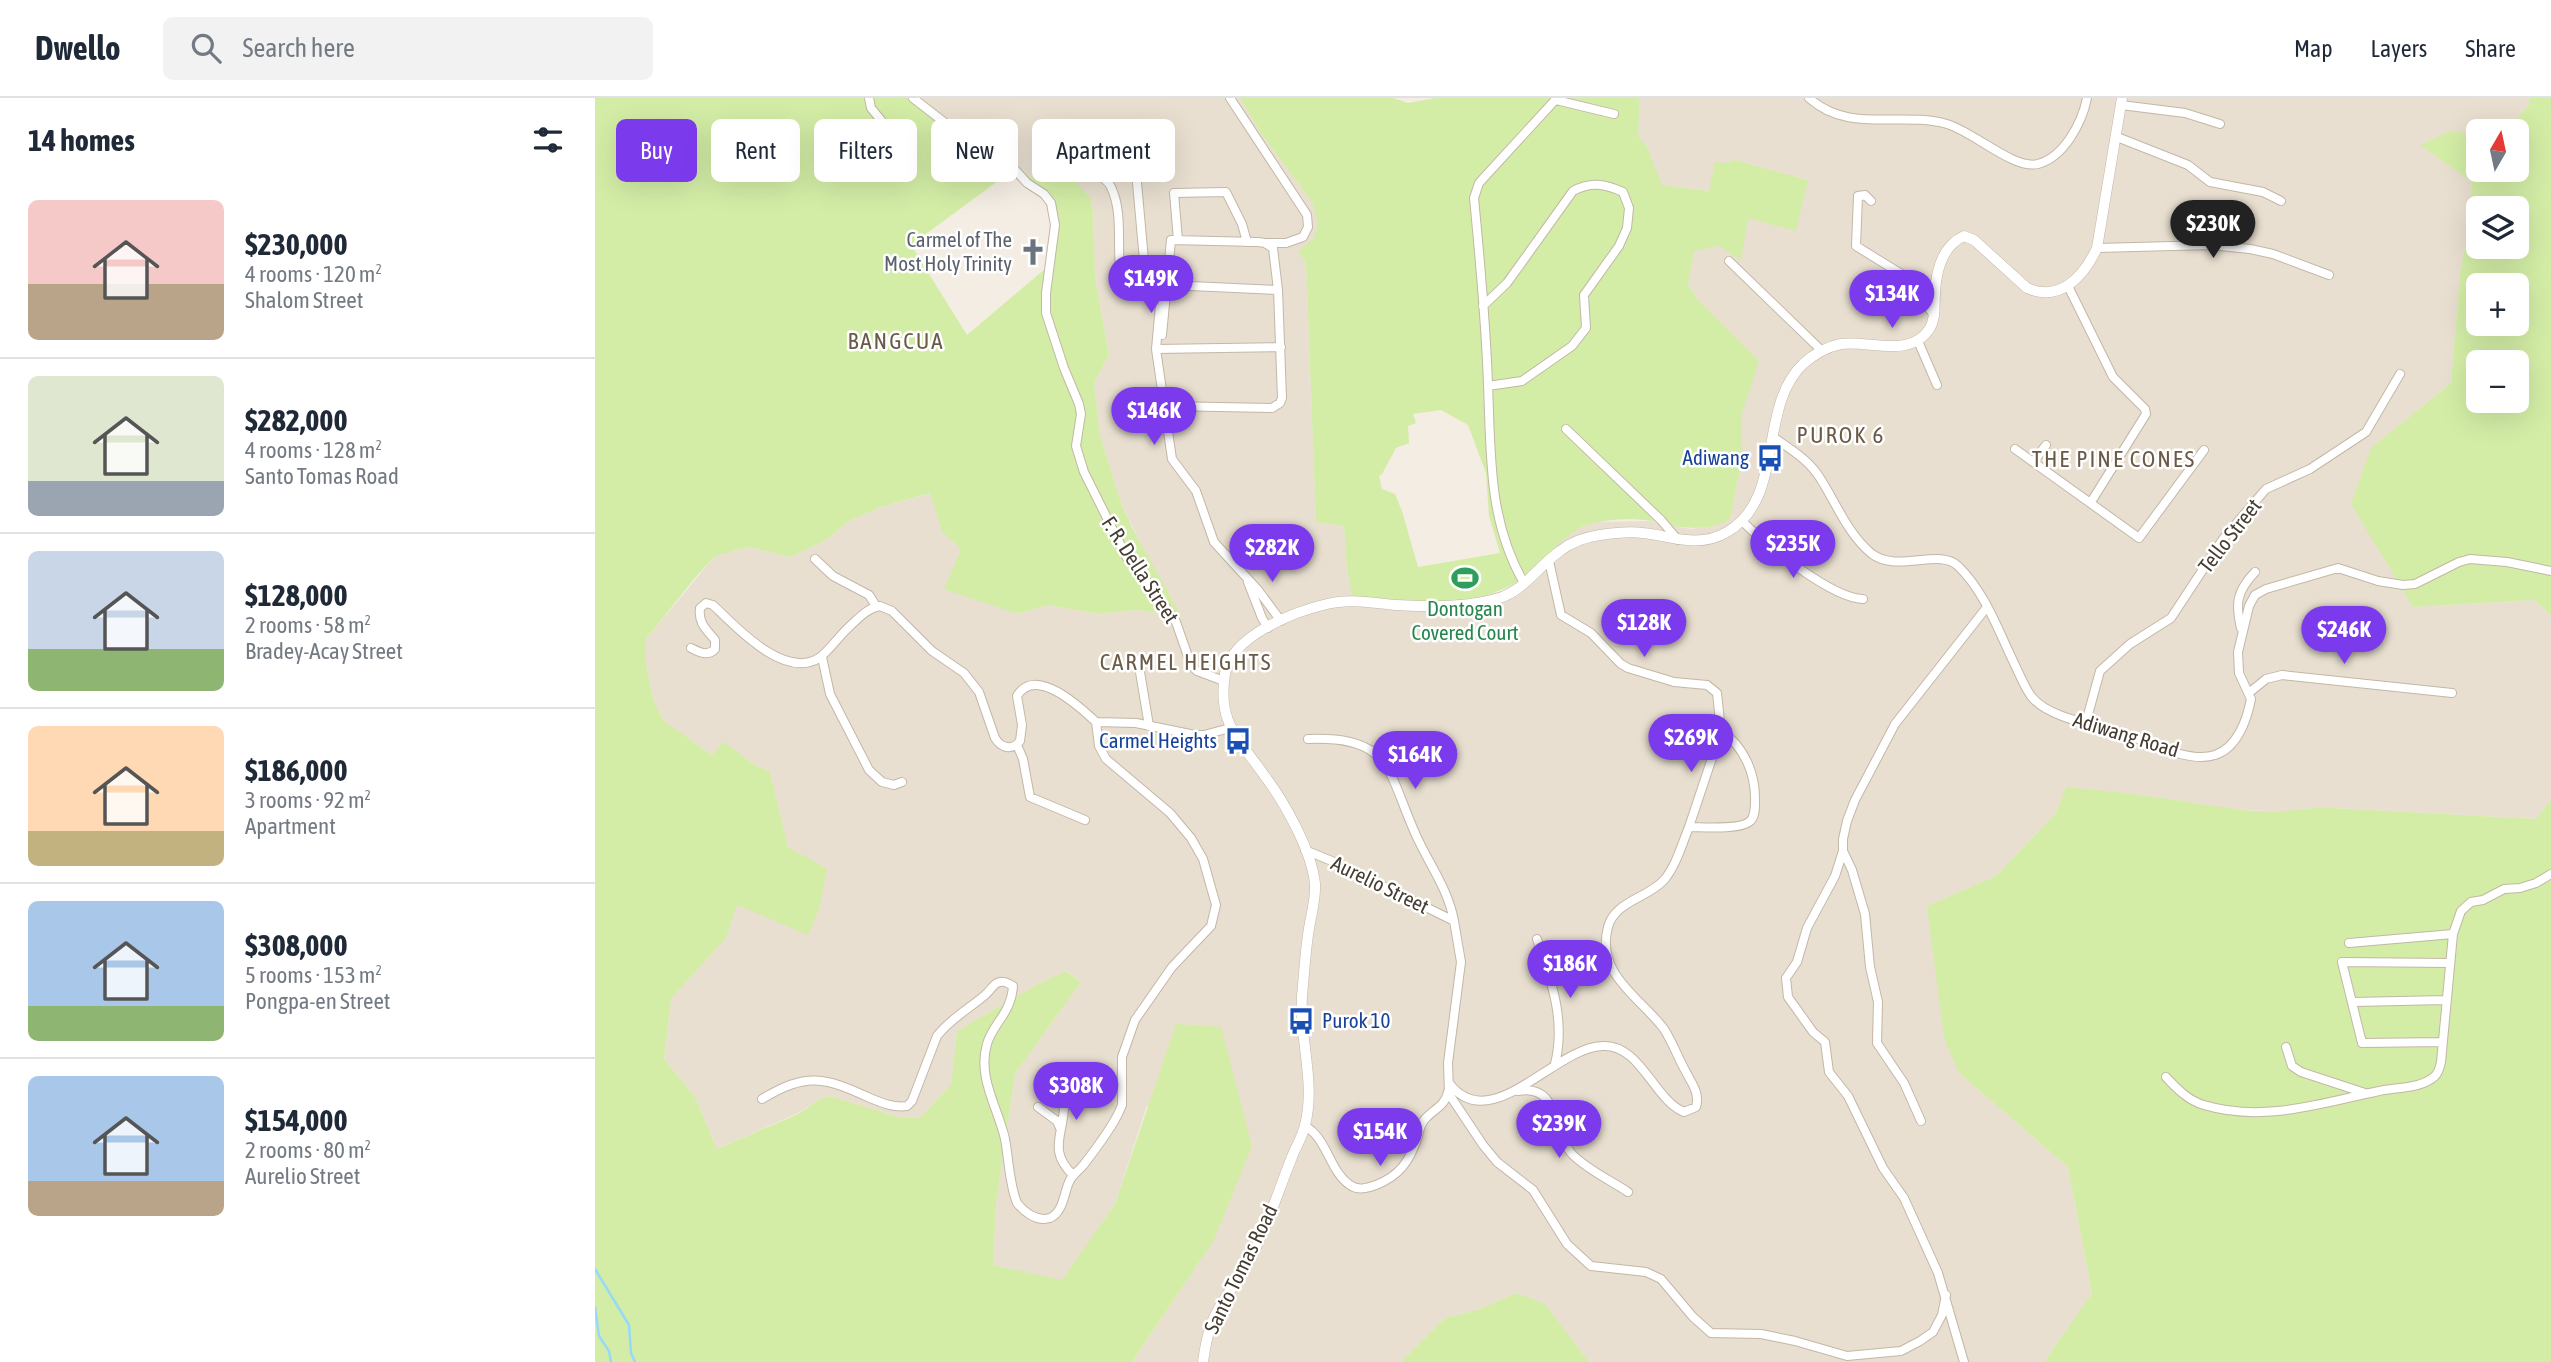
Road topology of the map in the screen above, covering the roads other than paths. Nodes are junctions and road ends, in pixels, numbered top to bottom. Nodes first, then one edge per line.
1 (869, 98) edge
2 (913, 98) edge
3 (1230, 98) edge
4 (1809, 98) edge
5 (2087, 98) edge
6 (1557, 99) edge
7 (2122, 102) edge
8 (1614, 114) dead end
9 (880, 119) edge
10 (2220, 124) dead end
11 (2117, 137) junction
12 (1108, 182) edge
13 (1137, 182) edge
14 (1871, 201) dead end
15 (2281, 201) dead end
16 (1178, 240) junction
17 (1247, 242) junction
18 (1265, 243) junction
19 (2097, 248) junction
20 (1729, 261) dead end
21 (2329, 275) dead end
22 (1146, 282) junction
23 (1169, 285) junction
24 (2068, 286) junction
25 (1278, 290) junction
26 (1483, 306) junction
27 (1934, 316) junction
28 (1918, 341) junction
29 (1281, 347) junction
30 (1158, 349) junction
31 (1821, 350) junction
32 (2400, 373) dead end
33 (1937, 385) dead end
34 (1488, 386) junction
35 (1164, 406) junction
36 (1566, 429) dead end
37 (1773, 437) junction
38 (2046, 444) dead end
39 (2015, 449) dead end
40 (2204, 450) dead end
41 (2034, 461) junction
42 (2091, 502) junction
43 (1742, 521) junction
44 (1679, 540) junction
45 (815, 559) dead end
46 (1549, 561) junction
47 (2551, 571) edge
48 (2255, 572) dead end
49 (1246, 575) junction
50 (1524, 583) junction
51 (1863, 599) dead end
52 (876, 606) junction
53 (1987, 607) junction
54 (1280, 621) junction
55 (1268, 628) junction
56 (2242, 631) junction
57 (691, 648) dead end
58 (822, 657) junction
59 (1138, 660) dead end
60 (1224, 681) junction
61 (2250, 692) junction
62 (2452, 693) dead end
63 (1095, 722) junction
64 (2086, 722) junction
65 (1149, 726) junction
66 (1230, 728) junction
67 (1721, 731) junction
68 (1308, 739) dead end
69 (1017, 745) junction
70 (902, 782) dead end
71 (1085, 820) dead end
72 (1689, 827) junction
73 (1305, 850) junction
74 (1843, 851) junction
75 (2551, 874) edge
76 (1454, 921) junction
77 (2452, 934) junction
78 (1537, 939) dead end
79 (2349, 943) dead end
80 (2450, 962) junction
81 (2445, 1000) junction
82 (2353, 1002) junction
83 (2441, 1041) junction
84 (2286, 1047) dead end
85 (1555, 1064) junction
86 (1057, 1075) dead end
87 (2166, 1077) dead end
88 (1448, 1087) junction
89 (1515, 1091) junction
90 (2368, 1093) junction
91 (762, 1099) dead end
92 (1038, 1107) dead end
93 (1921, 1121) dead end
94 (1305, 1126) junction
95 (1060, 1128) junction
96 (1073, 1175) junction
97 (1628, 1192) dead end
98 (1945, 1295) junction
99 (1203, 1362) edge
100 (1963, 1362) edge

1 - 9 street
2 - 60 street, F. R. Della Street
3 - 18 street
4 - 5 street
6 - 8 street
6 - 26 street
7 - 10 street
7 - 11 street
11 - 15 street
11 - 19 street
12 - 22 street
13 - 22 street
14 - 27 street
16 - 17 street
16 - 17 street
16 - 23 street
17 - 18 street
18 - 25 street
19 - 21 street
19 - 24 street
20 - 31 street
22 - 30 street
23 - 25 street
23 - 30 street
24 - 27 street
24 - 42 street
25 - 29 street
26 - 34 street
26 - 34 street
27 - 28 street
28 - 31 street
28 - 33 street
29 - 30 street
29 - 35 street
30 - 35 street
31 - 37 street
32 - 64 street, Tello Street
34 - 50 street
35 - 49 street
36 - 44 street
37 - 43 street
37 - 53 street, Adiwang Road
38 - 41 street
39 - 41 street
40 - 42 street
41 - 42 street
43 - 44 street, Santo Tomas Road
43 - 51 street
44 - 46 street, Santo Tomas Road
45 - 52 street
46 - 50 street, Santo Tomas Road
46 - 67 street
47 - 56 street
48 - 56 street
49 - 54 street
49 - 55 street
50 - 54 street, Santo Tomas Road
52 - 58 street
52 - 69 street
53 - 64 street, Adiwang Road
53 - 74 street
54 - 55 street, Santo Tomas Road
55 - 60 street, Santo Tomas Road
56 - 61 street
57 - 58 street
58 - 70 street
59 - 65 street
60 - 66 street, Santo Tomas Road
61 - 62 street
61 - 64 street, Adiwang Road
63 - 65 street
63 - 69 street
63 - 96 street
65 - 66 street
66 - 73 street, Santo Tomas Road
67 - 72 street
67 - 72 street
68 - 76 street, Aurelio Street
69 - 71 street
72 - 85 street
73 - 76 street, Aurelio Street
73 - 94 street, Santo Tomas Road
74 - 93 street
74 - 98 street
75 - 77 street
76 - 88 street, Aurelio Street
77 - 79 street
77 - 80 street
78 - 85 street
80 - 81 street
80 - 82 street
81 - 82 street
81 - 83 street
82 - 83 street
83 - 90 street
84 - 90 street
85 - 89 street
86 - 95 street
87 - 90 street
88 - 89 street
88 - 94 street
88 - 98 street
89 - 97 street
91 - 96 street
92 - 95 street
94 - 99 street, Santo Tomas Road
95 - 96 street
98 - 100 street

